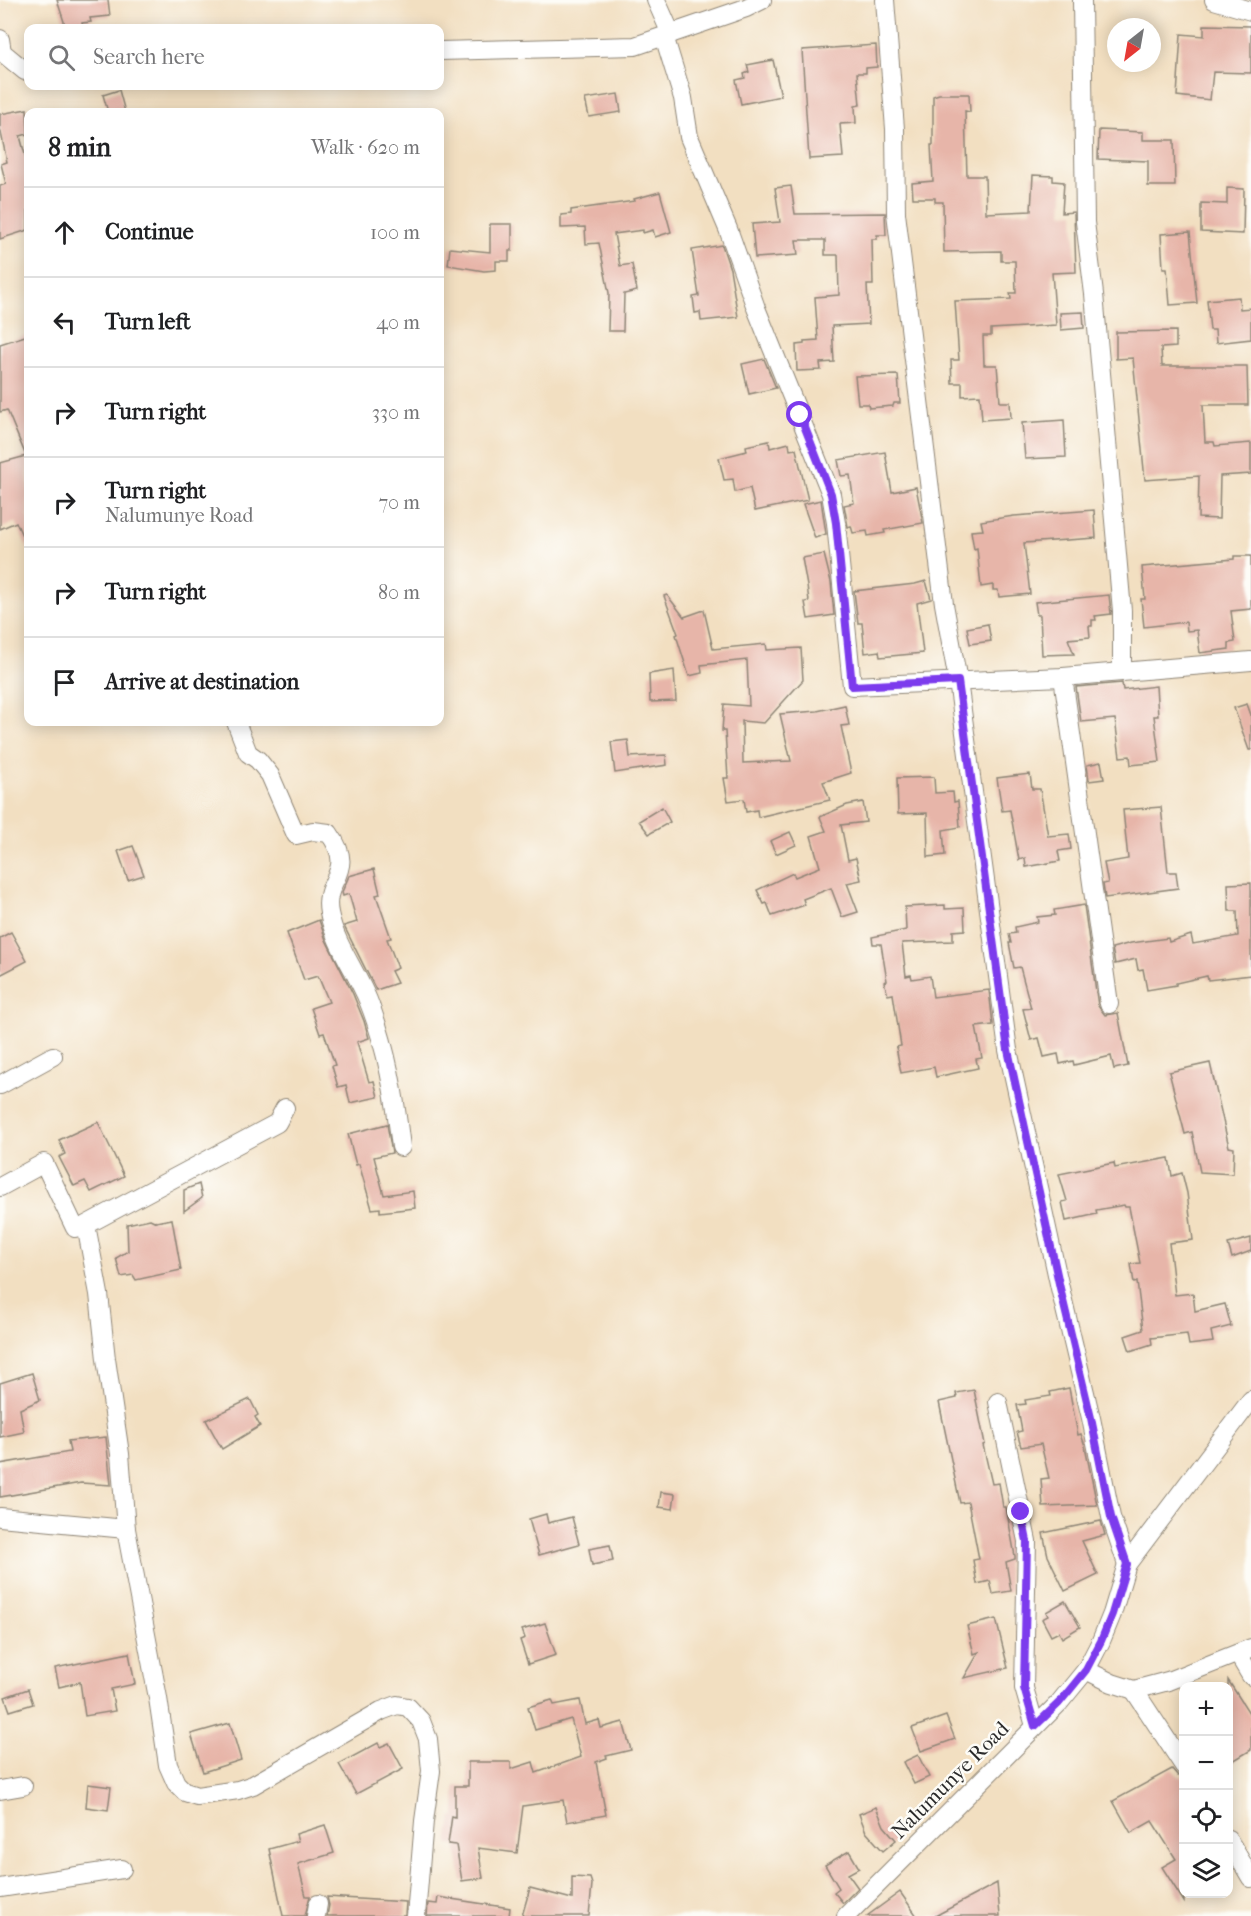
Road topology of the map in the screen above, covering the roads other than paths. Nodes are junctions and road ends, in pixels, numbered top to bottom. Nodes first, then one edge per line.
1 (656, 0) edge
2 (762, 0) edge
3 (885, 0) edge
4 (1082, 0) edge
5 (1214, 0) edge
6 (1251, 11) edge
7 (667, 35) junction
8 (0, 39) edge
9 (444, 51) edge
10 (24, 70) edge
11 (1251, 661) edge
12 (1122, 671) junction
13 (1062, 677) junction
14 (958, 681) junction
15 (238, 726) edge
16 (1109, 1004) dead end
17 (52, 1056) dead end
18 (0, 1085) edge
19 (285, 1108) dead end
20 (401, 1147) dead end
21 (0, 1186) edge
22 (75, 1228) dead end
23 (1251, 1400) edge
24 (998, 1402) dead end
25 (0, 1517) edge
26 (126, 1529) junction
27 (1127, 1564) junction
28 (1244, 1651) edge
29 (1086, 1670) junction
30 (1251, 1676) edge
31 (1134, 1690) junction
32 (1035, 1726) junction
33 (1179, 1758) edge
34 (23, 1786) dead end
35 (0, 1790) edge
36 (1231, 1844) edge
37 (122, 1869) dead end
38 (1251, 1878) edge
39 (0, 1888) edge
40 (416, 1916) edge
41 (846, 1916) edge

1 - 7 street
2 - 7 street
3 - 14 street
4 - 12 street
5 - 6 street
7 - 9 street
7 - 14 street
8 - 10 street
11 - 12 street
12 - 13 street
13 - 14 street
13 - 16 street
14 - 27 street
15 - 20 street
17 - 18 street
19 - 26 street
21 - 22 street
23 - 27 street, Nalumunye Road
24 - 32 street
25 - 26 street
26 - 40 street
27 - 29 street, Nalumunye Road
28 - 30 street
28 - 31 street
29 - 31 street
29 - 32 street, Nalumunye Road
31 - 33 street
32 - 41 street, Nalumunye Road
34 - 35 street
36 - 38 street
37 - 39 street

